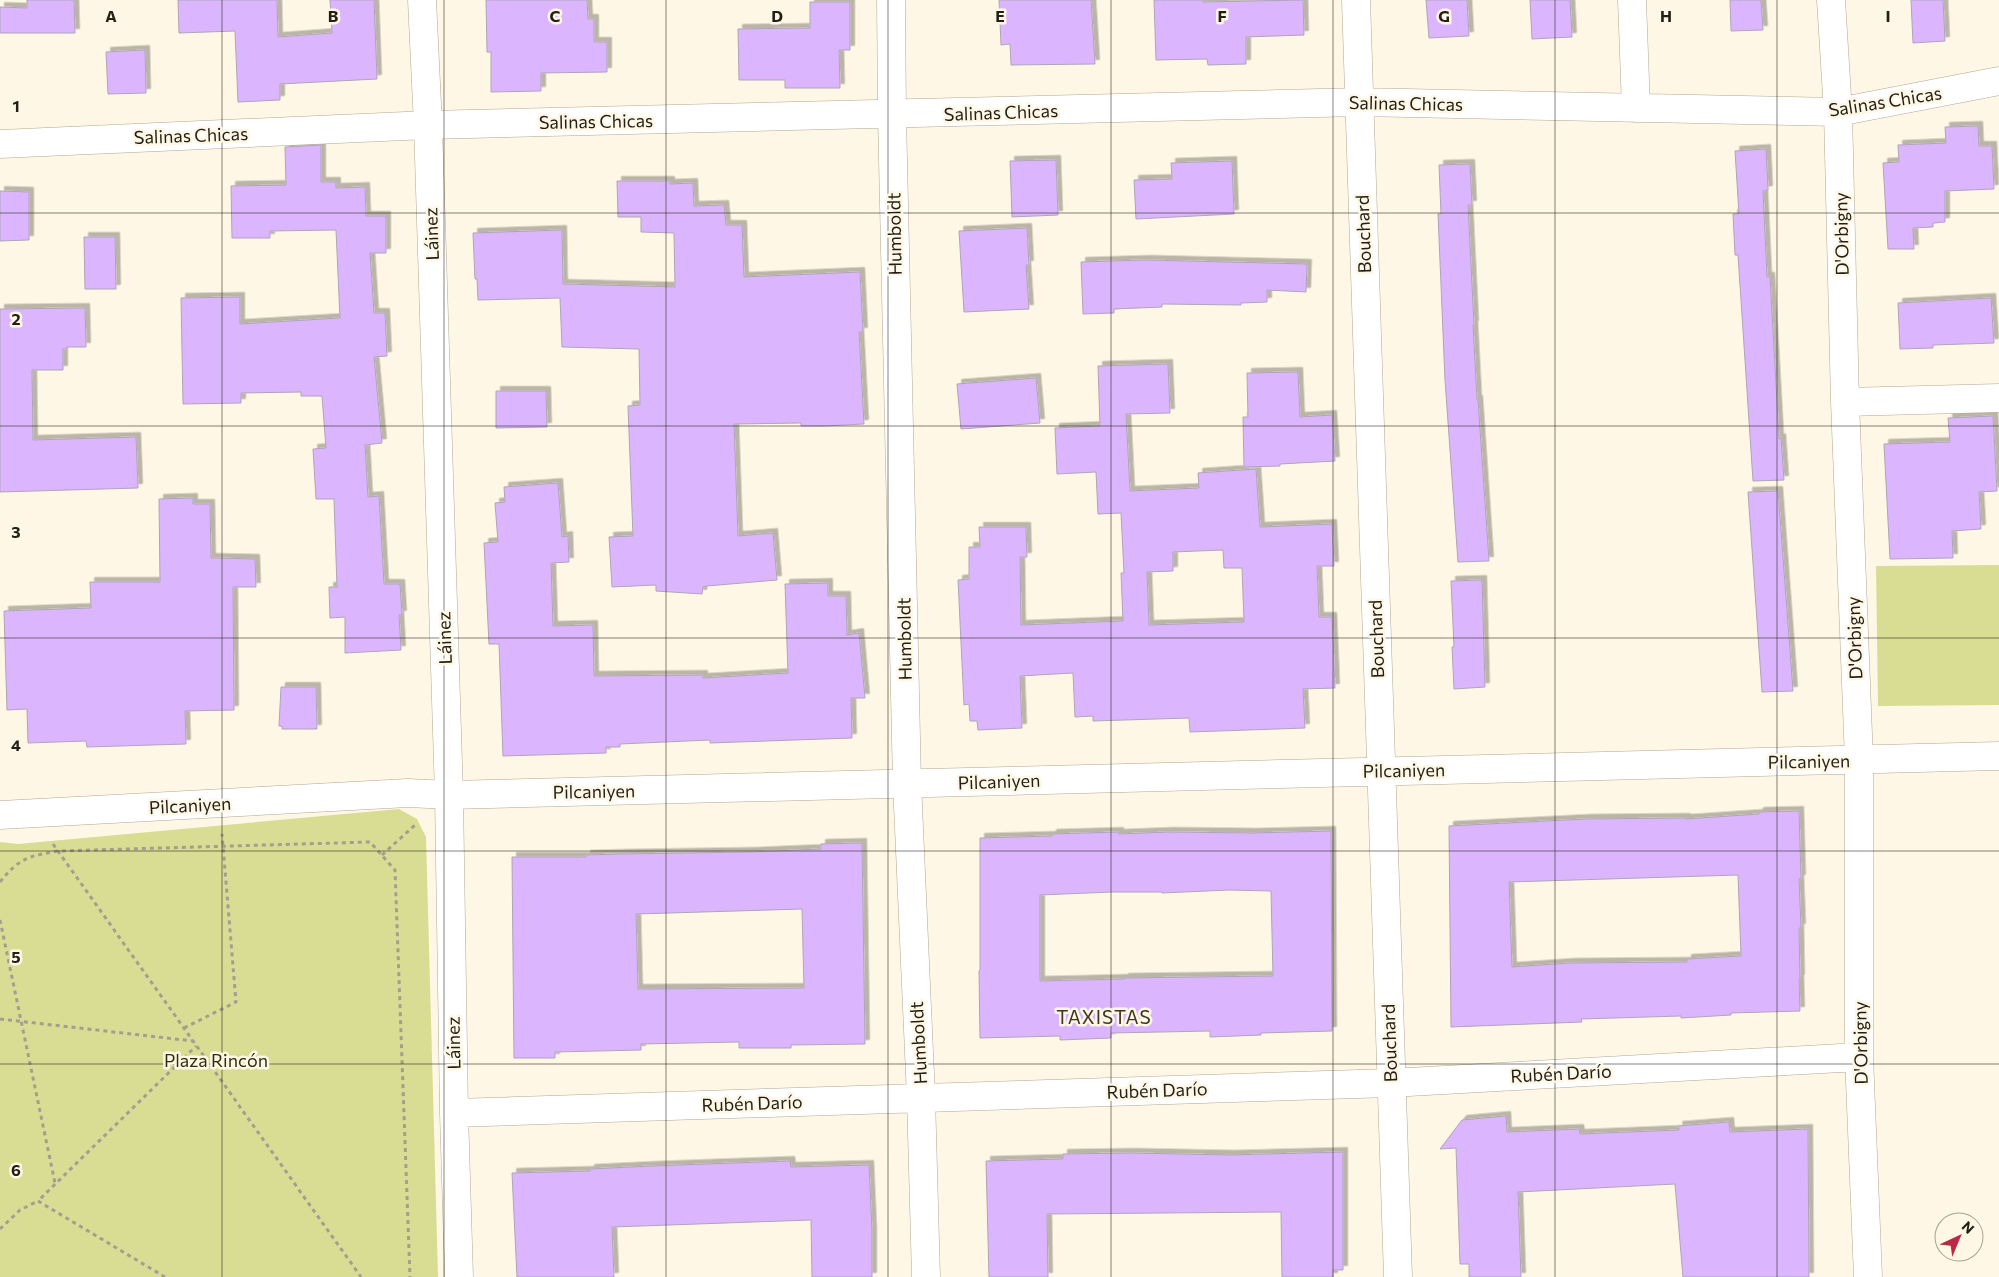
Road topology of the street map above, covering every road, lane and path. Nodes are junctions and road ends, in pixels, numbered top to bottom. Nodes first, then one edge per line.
1 (422, 0) edge
2 (891, 0) edge
3 (1356, 0) edge
4 (1632, 0) edge
5 (1831, 0) edge
6 (1999, 81) edge
7 (1359, 102) junction
8 (1636, 108) junction
9 (1838, 112) junction
10 (892, 114) junction
11 (428, 125) junction
12 (0, 144) edge
13 (1999, 398) edge
14 (1845, 402) junction
15 (1999, 756) edge
16 (1859, 760) junction
17 (1380, 771) junction
18 (907, 783) junction
19 (449, 795) junction
20 (31, 813) junction
21 (0, 815) edge
22 (223, 846) junction
23 (58, 852) junction
24 (0, 882) edge
25 (0, 920) edge
26 (0, 1019) edge
27 (21, 1021) junction
28 (184, 1028) junction
29 (193, 1042) junction
30 (196, 1046) junction
31 (1859, 1057) junction
32 (1390, 1083) junction
33 (921, 1097) junction
34 (454, 1113) junction
35 (55, 1184) junction
36 (38, 1201) junction
37 (0, 1229) edge
38 (165, 1277) edge
39 (361, 1277) edge
40 (410, 1277) edge
41 (459, 1277) edge
42 (926, 1277) edge
43 (1398, 1277) edge
44 (1868, 1277) edge

1 - 11 street, Láinez
2 - 10 street, Humboldt
3 - 7 street, Bouchard
4 - 8 street
5 - 9 street, D'Orbigny
6 - 9 street, Salinas Chicas
7 - 8 street, Salinas Chicas
7 - 10 street, Salinas Chicas
7 - 17 street, Bouchard
8 - 9 street, Salinas Chicas
9 - 14 street, D'Orbigny
10 - 11 street, Salinas Chicas
10 - 18 street, Humboldt
11 - 12 street, Salinas Chicas
11 - 19 street, Láinez
13 - 14 street
14 - 16 street, D'Orbigny
15 - 16 street, Pilcaniyen
16 - 17 street, Pilcaniyen
16 - 31 street, D'Orbigny
17 - 18 street, Pilcaniyen
17 - 32 street, Bouchard
18 - 19 street, Pilcaniyen
18 - 33 street, Humboldt
19 - 20 street, Pilcaniyen
19 - 34 street, Láinez
20 - 21 street, Pilcaniyen
20 - 23 path
22 - 23 path
22 - 28 path
22 - 40 path
23 - 24 path
23 - 28 path
25 - 27 path
26 - 27 path
27 - 29 path
27 - 35 path
28 - 29 path
29 - 30 path
30 - 35 path
30 - 39 path
31 - 32 street, Rubén Darío
31 - 44 street, D'Orbigny
32 - 33 street, Rubén Darío
32 - 43 street, Bouchard
33 - 34 street, Rubén Darío
33 - 42 street, Humboldt
34 - 41 street, Láinez
35 - 36 path
36 - 37 path
36 - 38 path

